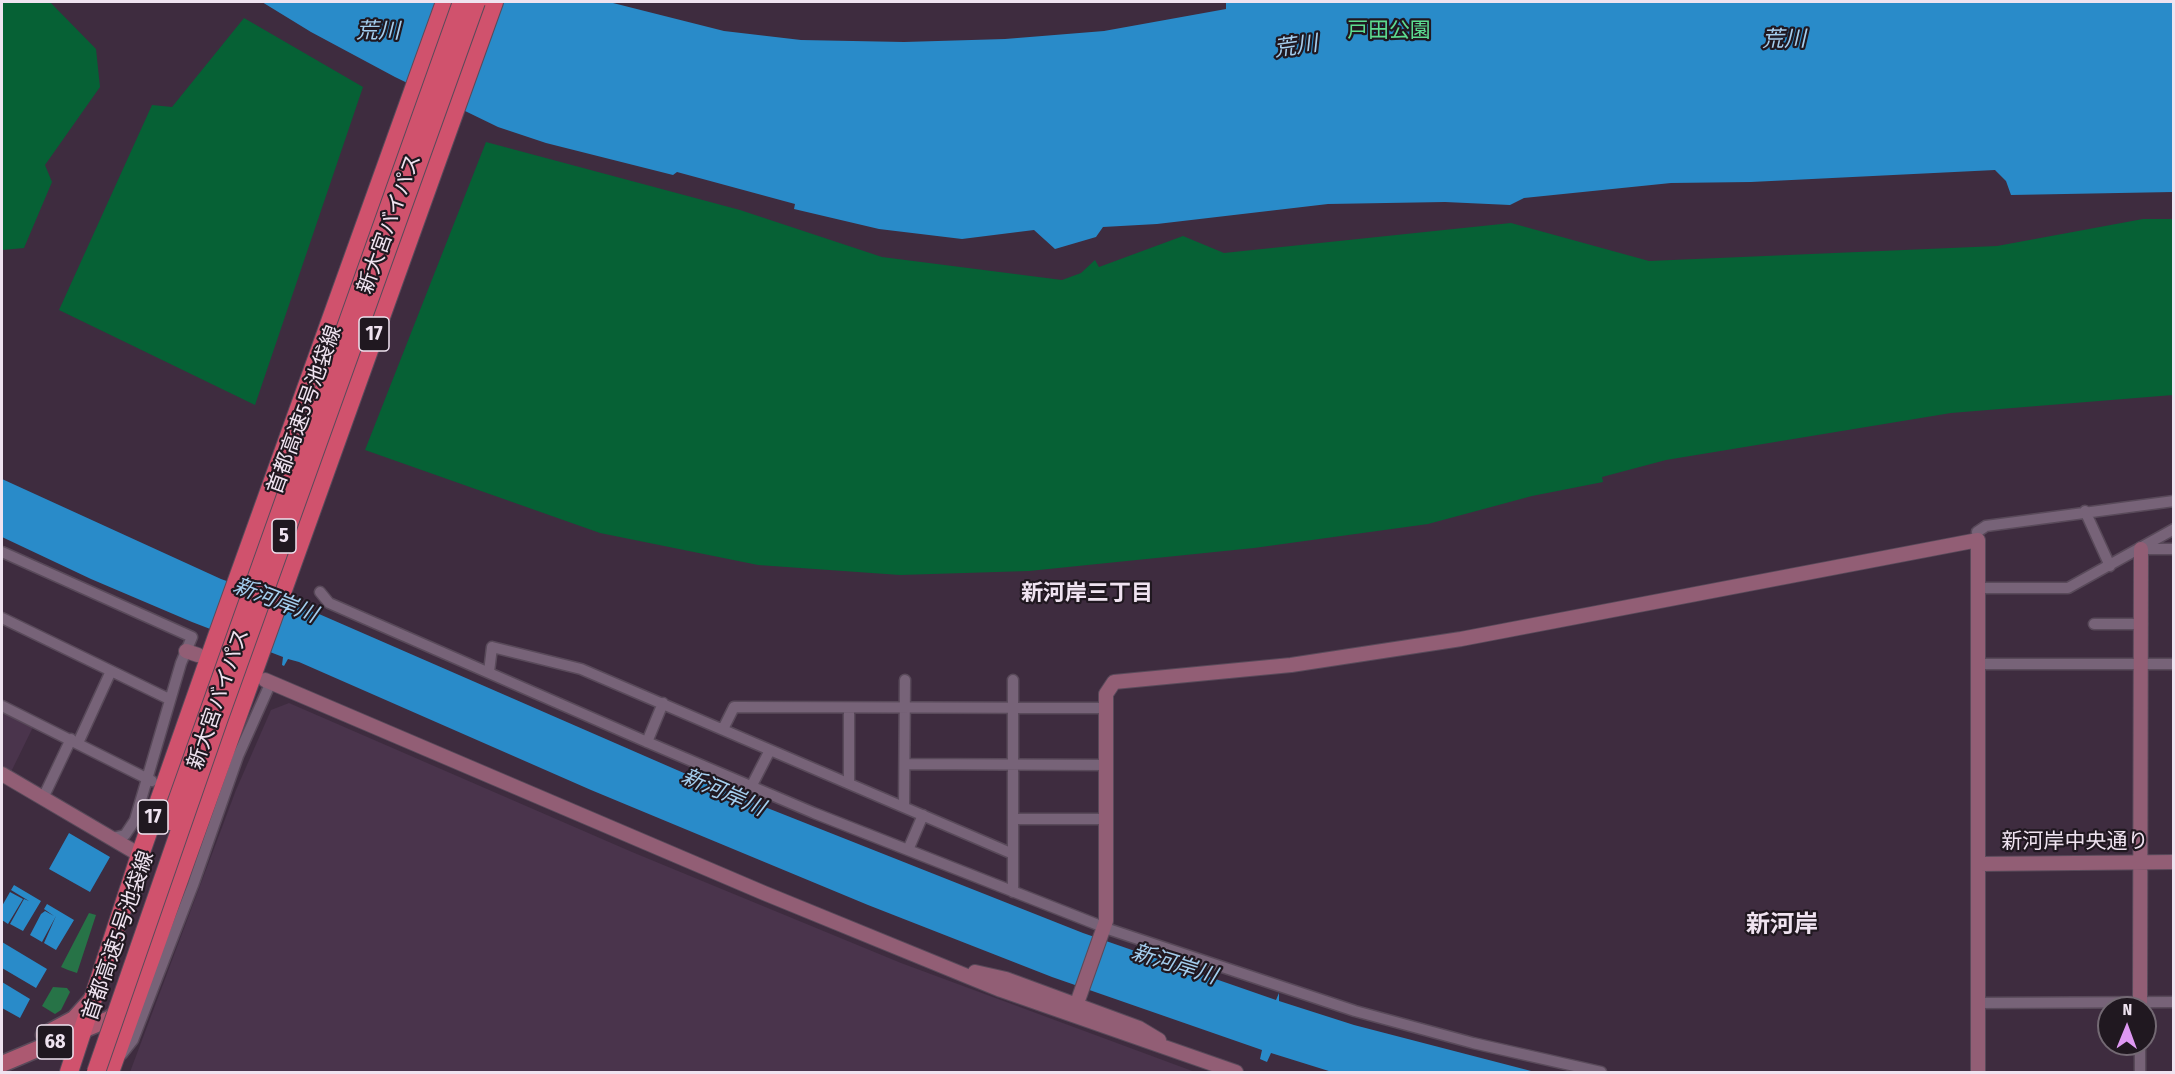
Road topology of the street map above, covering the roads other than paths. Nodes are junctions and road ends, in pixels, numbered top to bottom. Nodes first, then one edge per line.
1 (445, 2) edge
2 (462, 2) edge
3 (476, 2) edge
4 (494, 2) edge
5 (2174, 501) edge
6 (2085, 511) junction
7 (2174, 529) edge
8 (1978, 540) junction
9 (2141, 549) junction
10 (2174, 549) edge
11 (2, 552) edge
12 (2110, 566) junction
13 (1978, 588) junction
14 (320, 592) dead end
15 (2, 618) edge
16 (2094, 624) dead end
17 (2142, 624) junction
18 (1978, 664) junction
19 (2142, 664) junction
20 (2174, 664) edge
21 (111, 671) junction
22 (489, 672) junction
23 (263, 676) junction
24 (905, 680) dead end
25 (1013, 680) dead end
26 (169, 699) junction
27 (663, 704) junction
28 (2, 706) edge
29 (849, 708) junction
30 (904, 708) junction
31 (1013, 708) junction
32 (1106, 708) junction
33 (723, 729) junction
34 (74, 741) junction
35 (647, 742) junction
36 (770, 750) junction
37 (905, 764) junction
38 (1013, 765) junction
39 (1106, 765) junction
40 (2, 774) edge
41 (150, 780) junction
42 (849, 783) junction
43 (751, 786) junction
44 (43, 798) junction
45 (904, 807) junction
46 (923, 815) junction
47 (1013, 819) junction
48 (1106, 819) junction
49 (112, 838) junction
50 (908, 850) junction
51 (1013, 854) junction
52 (140, 855) junction
53 (2174, 862) edge
54 (2141, 863) junction
55 (1978, 864) junction
56 (1013, 892) junction
57 (1105, 928) junction
58 (938, 964) junction
59 (139, 992) junction
60 (2140, 996) edge
61 (94, 997) junction
62 (2174, 1002) edge
63 (1978, 1003) junction
64 (1077, 1004) junction
65 (2097, 1004) edge
66 (2157, 1004) edge
67 (83, 1030) junction
68 (2, 1052) edge
69 (2140, 1056) edge
70 (1190, 1058) junction
71 (2, 1064) edge
72 (69, 1072) edge
73 (84, 1072) edge
74 (106, 1072) edge
75 (1236, 1072) edge
76 (1601, 1072) edge
77 (1978, 1072) edge
78 (2140, 1072) edge

1 - 52 highway, 新大宮バイパス / 17
2 - 73 highway, 首都高速5号池袋線 / 5, bridge
3 - 74 highway, 首都高速5号池袋線 / 5, bridge
4 - 23 highway, 新大宮バイパス / 17
5 - 6 street
6 - 8 street
6 - 12 street
7 - 9 street
8 - 13 street
8 - 32 street
9 - 10 street
9 - 12 street
9 - 17 street
11 - 26 street
12 - 13 street
13 - 18 street
14 - 22 street
15 - 21 street
16 - 17 street
17 - 19 street
18 - 19 street
18 - 55 street
19 - 20 street
19 - 54 street
21 - 26 street
21 - 34 street
22 - 27 street
22 - 35 street
23 - 58 street
23 - 59 highway, 新大宮バイパス / 17
23 - 74 street
24 - 30 street
25 - 31 street
26 - 41 street
27 - 33 street
27 - 35 street
28 - 34 street
29 - 30 street
29 - 33 street
29 - 42 street
30 - 31 street
30 - 37 street
31 - 32 street
31 - 38 street
32 - 39 street
33 - 36 street
34 - 41 street
34 - 44 street
35 - 43 street
36 - 42 street
36 - 43 street
37 - 38 street
37 - 45 street
38 - 39 street
38 - 47 street
39 - 48 street
40 - 44 street
41 - 49 street
42 - 45 street
43 - 50 street
44 - 49 street
45 - 46 street
46 - 50 street
46 - 51 street
47 - 48 street
47 - 51 street
48 - 57 street
49 - 52 street
50 - 56 street
51 - 56 street
52 - 61 highway, 新大宮バイパス / 17
53 - 54 street, 新河岸中央通り
54 - 55 street, 新河岸中央通り
54 - 60 street
55 - 63 street
56 - 57 street
57 - 64 street
57 - 76 street
58 - 64 street
58 - 70 street
59 - 67 main road, 68
59 - 74 highway, 新大宮バイパス / 17
61 - 67 highway, 新大宮バイパス / 17
61 - 68 main road, 68
62 - 66 street
63 - 65 street
63 - 77 street
64 - 70 street
67 - 71 main road, 68
67 - 72 highway, 新大宮バイパス / 17
69 - 78 street
70 - 75 street

